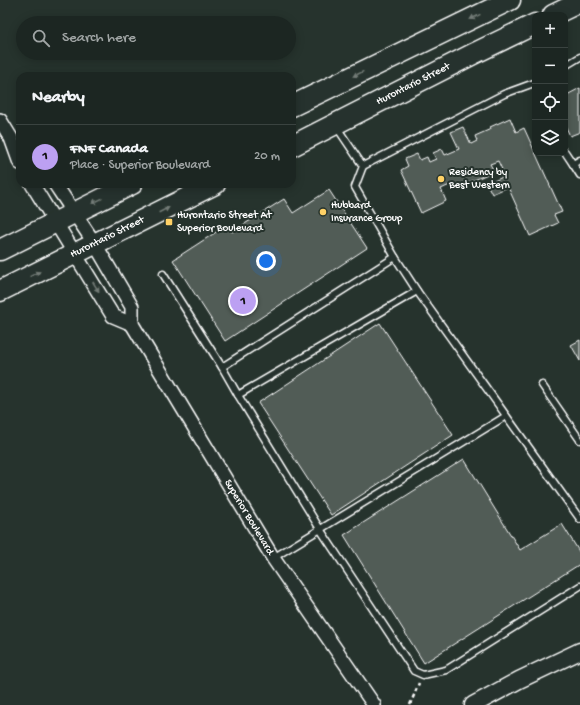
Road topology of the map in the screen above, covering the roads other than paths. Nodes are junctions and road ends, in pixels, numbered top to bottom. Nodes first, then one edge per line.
1 (510, 0) edge
2 (580, 2) edge
3 (560, 12) edge
4 (532, 26) edge
5 (580, 57) edge
6 (568, 64) edge
7 (532, 85) edge
8 (296, 104) edge
9 (0, 120) edge
10 (335, 124) junction
11 (16, 140) edge
12 (296, 144) edge
13 (568, 156) edge
14 (580, 160) edge
15 (573, 164) junction
16 (363, 166) junction
17 (580, 175) edge
18 (34, 188) edge
19 (57, 188) edge
20 (124, 188) edge
21 (207, 188) edge
22 (74, 212) junction
23 (55, 222) junction
24 (95, 244) junction
25 (0, 250) edge
26 (75, 254) junction
27 (395, 256) junction
28 (163, 274) dead end
29 (0, 291) edge
30 (417, 291) junction
31 (132, 324) junction
32 (222, 367) junction
33 (542, 385) dead end
34 (238, 395) junction
35 (506, 416) junction
36 (580, 440) edge
37 (580, 519) edge
38 (320, 529) junction
39 (273, 558) junction
40 (580, 586) edge
41 (580, 651) edge
42 (374, 705) edge
43 (473, 705) edge

1 -> 8 main road
2 - 3 main road
4 - 10 main road, Hurontario Street
5 - 6 lane
7 - 16 lane
9 - 11 street
10 - 12 main road, Hurontario Street
10 - 16 lane
13 - 15 lane
14 - 15 lane
15 - 17 lane
16 - 27 lane
18 - 23 street
19 - 22 street, Superior Boulevard
20 -> 22 main road
24 -> 21 main road, Hurontario Street
22 - 23 main road
22 - 24 street, Superior Boulevard
23 - 25 main road
23 - 26 street
24 - 26 main road, Hurontario Street
24 - 31 street, Superior Boulevard
29 -> 26 main road, Hurontario Street
26 -> 31 street
27 - 30 lane
27 - 32 lane
28 - 32 lane
30 - 34 lane
30 - 35 lane
31 - 39 street, Superior Boulevard
32 - 34 lane
33 - 36 lane
34 - 38 lane
35 - 37 lane
35 - 38 lane
38 - 39 lane
38 - 40 lane
39 - 42 street, Superior Boulevard
41 - 43 street

